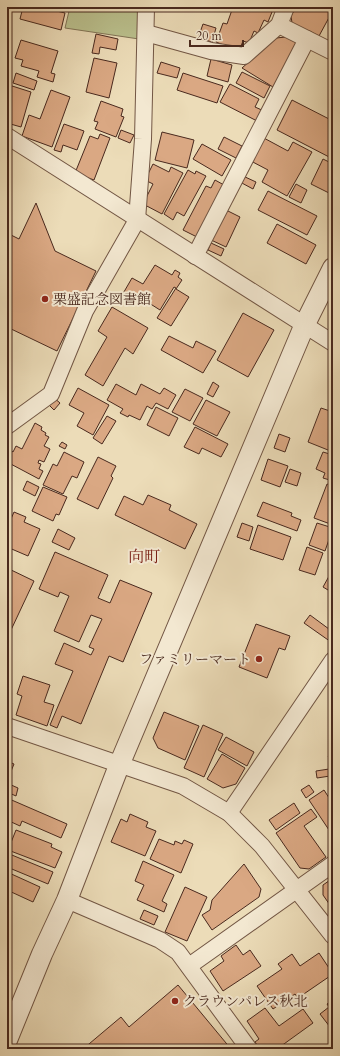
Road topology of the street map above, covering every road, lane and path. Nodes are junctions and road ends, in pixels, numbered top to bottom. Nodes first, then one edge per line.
1 (146, 7) edge
2 (286, 7) edge
3 (279, 25) junction
4 (146, 34) junction
5 (307, 39) junction
6 (333, 52) edge
7 (7, 136) edge
8 (136, 220) junction
9 (195, 256) junction
10 (333, 268) edge
11 (304, 324) junction
12 (333, 343) edge
13 (7, 426) edge
14 (333, 660) edge
15 (7, 726) edge
16 (120, 763) junction
17 (229, 813) junction
18 (333, 864) edge
19 (297, 890) junction
20 (67, 900) junction
21 (333, 936) edge
22 (189, 966) junction
23 (7, 1040) edge
24 (250, 1049) edge

1 - 4 street
2 - 3 street
3 - 4 street
3 - 5 street
4 - 8 street
5 - 6 street
5 - 9 street
7 - 8 street
8 - 9 street
8 - 13 street
9 - 11 street
10 - 11 street
11 - 12 street
11 - 16 street
14 - 17 street
15 - 16 street
16 - 17 street
16 - 20 street
17 - 19 street
18 - 19 street
19 - 21 street
19 - 22 street
20 - 22 street
20 - 23 street
22 - 24 street

